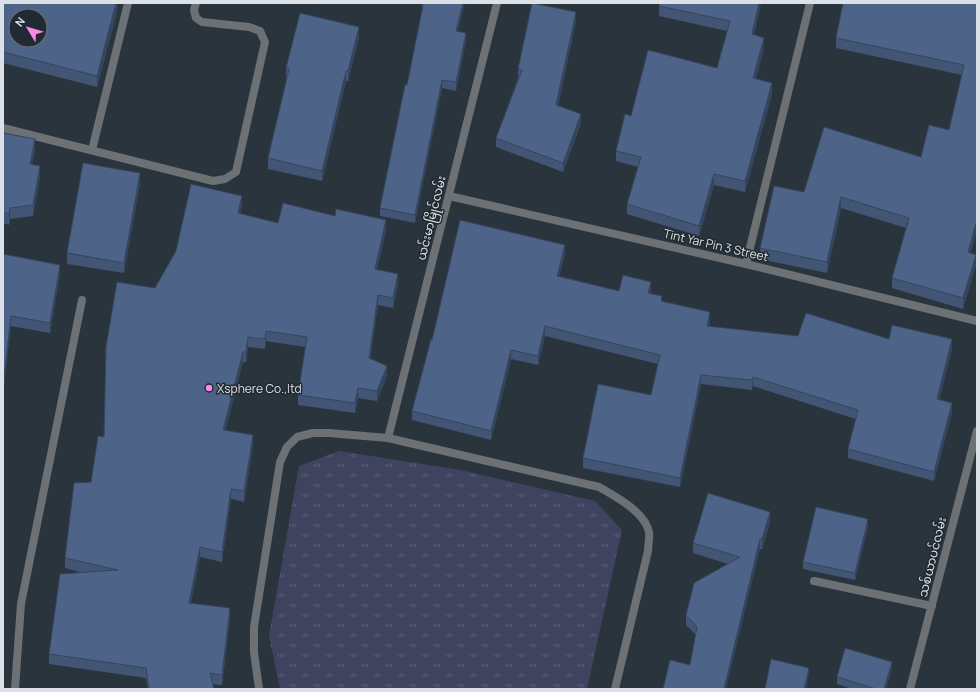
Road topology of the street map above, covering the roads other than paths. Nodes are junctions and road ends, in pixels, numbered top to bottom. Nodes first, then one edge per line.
1 (128, 3) edge
2 (196, 3) edge
3 (497, 3) edge
4 (810, 3) edge
5 (3, 128) edge
6 (92, 150) junction
7 (450, 196) junction
8 (746, 264) junction
9 (82, 300) dead end
10 (977, 321) edge
11 (977, 431) edge
12 (388, 438) junction
13 (814, 581) dead end
14 (932, 606) junction
15 (15, 689) edge
16 (259, 689) edge
17 (615, 689) edge
18 (910, 689) edge

1 - 6 street
2 - 6 street
3 - 7 street, ယင်းမာမြိုင်လမ်း
4 - 8 street
5 - 6 street
7 - 8 street, Tint Yar Pin 3 Street
7 - 12 street, ယင်းမာမြိုင်လမ်း
8 - 10 street, Tint Yar Pin 3 Street
9 - 15 street
11 - 14 street, သစ်ယာပင်လမ်း
12 - 16 street
12 - 17 street
13 - 14 street
14 - 18 street, သစ်ယာပင်လမ်း

